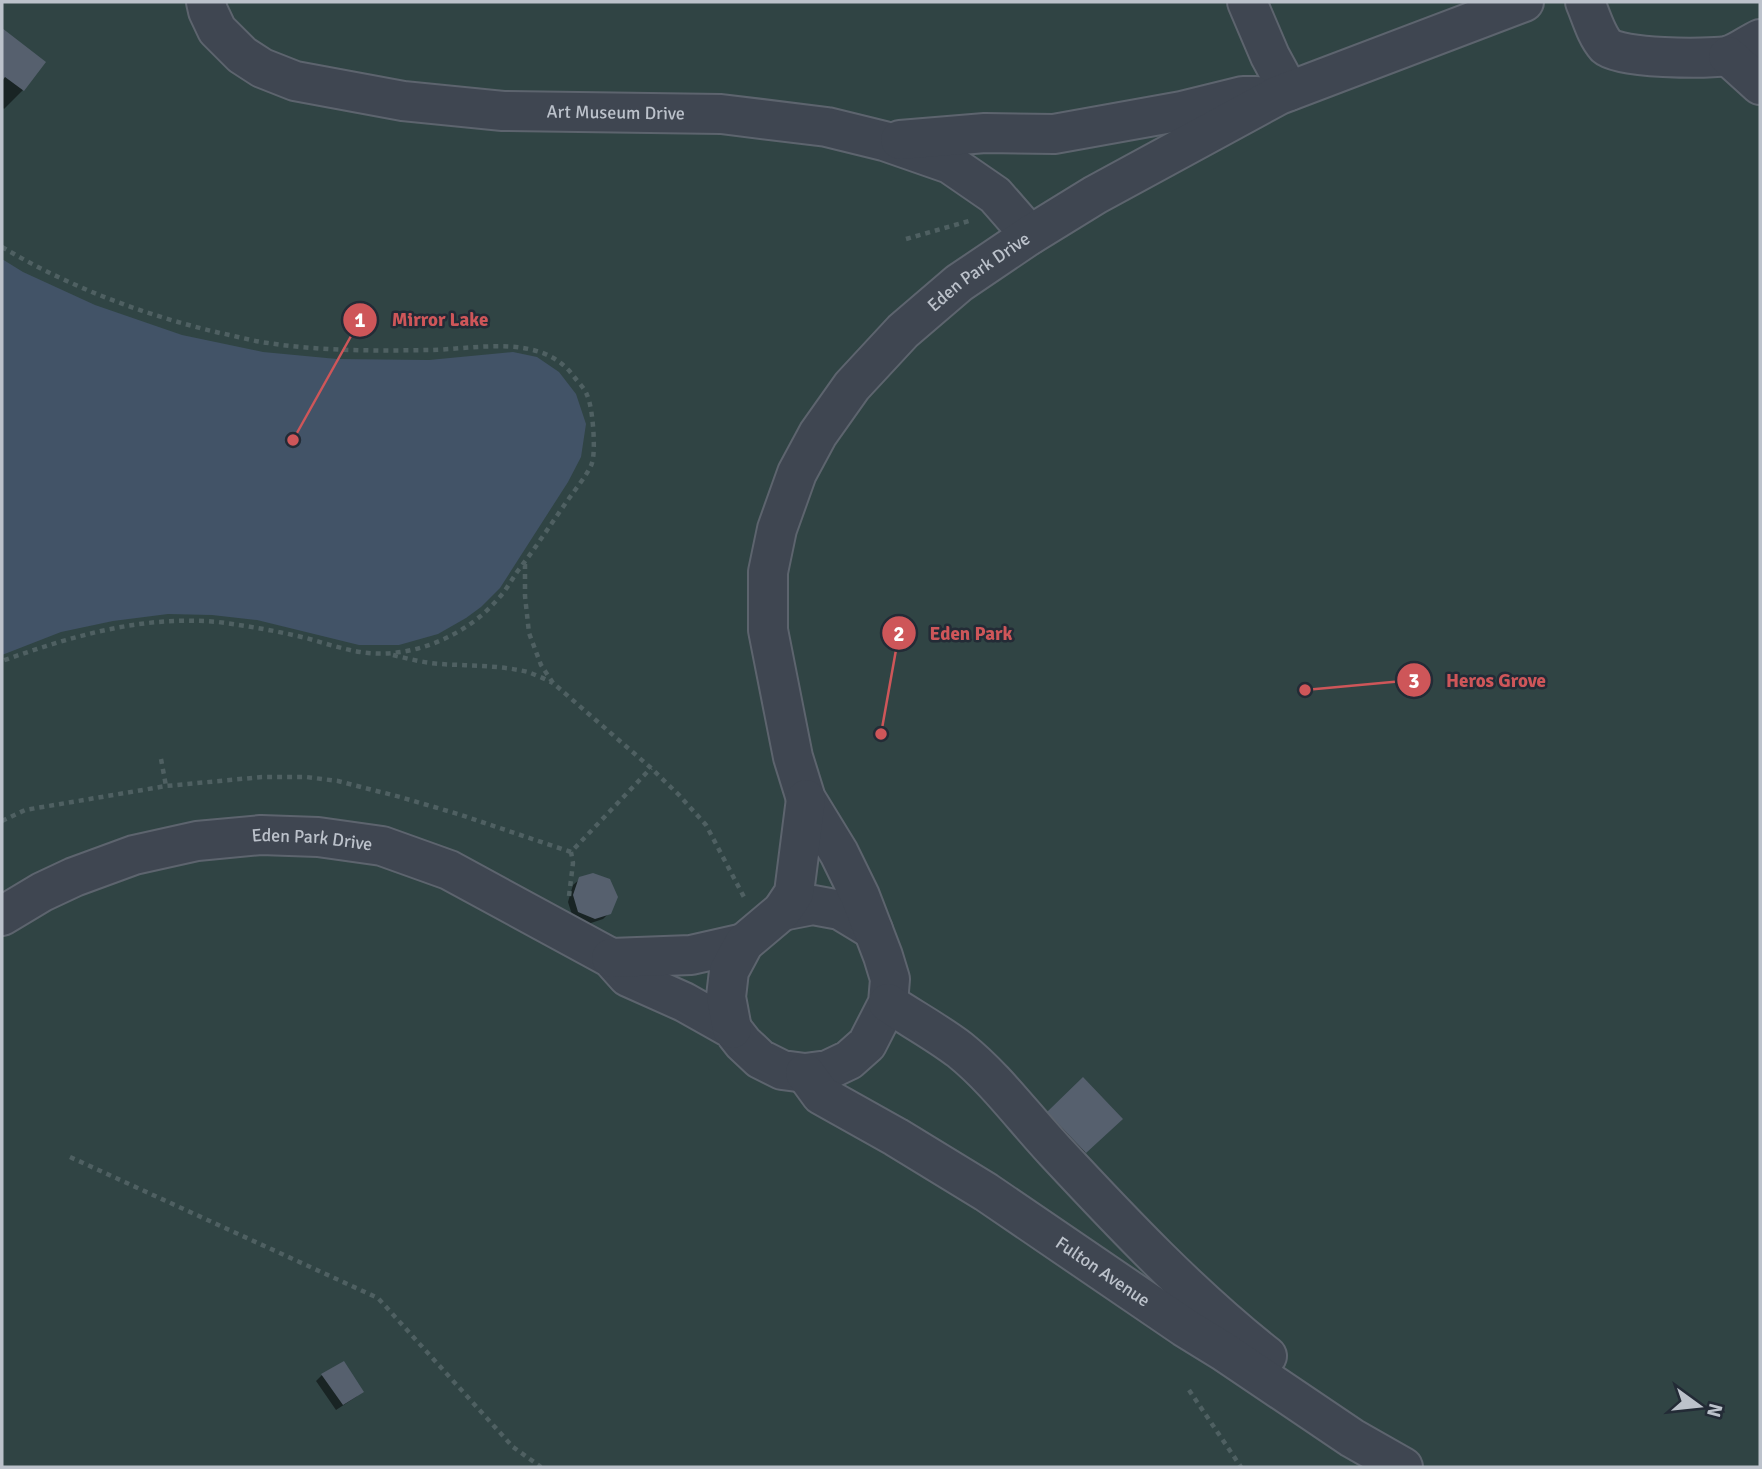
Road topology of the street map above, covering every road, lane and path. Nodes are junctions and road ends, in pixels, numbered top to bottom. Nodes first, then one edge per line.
1 (206, 2) edge
2 (1247, 2) edge
3 (1524, 2) edge
4 (1585, 2) edge
5 (1744, 48) edge
6 (1760, 85) edge
7 (1284, 93) junction
8 (884, 141) junction
9 (970, 220) dead end
10 (1030, 235) junction
11 (906, 239) dead end
12 (2, 247) edge
13 (525, 561) junction
14 (390, 654) junction
15 (2, 661) edge
16 (554, 683) junction
17 (161, 759) dead end
18 (651, 768) junction
19 (166, 786) junction
20 (806, 799) junction
21 (2, 821) edge
22 (570, 852) junction
23 (568, 900) dead end
24 (765, 907) junction
25 (2, 916) edge
26 (873, 930) junction
27 (744, 943) junction
28 (611, 958) junction
29 (888, 1003) junction
30 (732, 1029) junction
31 (805, 1073) junction
32 (70, 1157) dead end
33 (1189, 1390) dead end
34 (541, 1467) edge
35 (1241, 1467) edge
36 (1403, 1467) edge
37 (1409, 1467) edge

1 - 8 street, Art Museum Drive
2 - 7 street
3 - 7 street, Eden Park Drive
4 - 5 street
5 - 6 street
7 - 8 street
7 - 10 street, Eden Park Drive
8 - 10 street, Art Museum Drive
9 - 11 path
10 - 20 street, Eden Park Drive
12 - 13 path
13 - 14 path
13 - 16 path
14 - 15 path
14 - 16 path
16 - 18 path
17 - 19 path
18 - 22 path
18 - 24 path
19 - 21 path
19 - 22 path
20 - 24 street, Eden Park Drive
20 - 26 street, Eden Park Drive
22 - 23 path
24 - 26 street
24 - 27 street, Eden Park Drive
25 - 28 street, Eden Park Drive
26 - 29 street, Eden Park Drive
27 - 28 street, Eden Park Drive
27 - 30 street, Eden Park Drive
28 - 30 street, Eden Park Drive
29 - 31 street, Eden Park Drive
29 - 37 street
30 - 31 street, Eden Park Drive
31 - 36 street, Fulton Avenue
32 - 34 path
33 - 35 path

